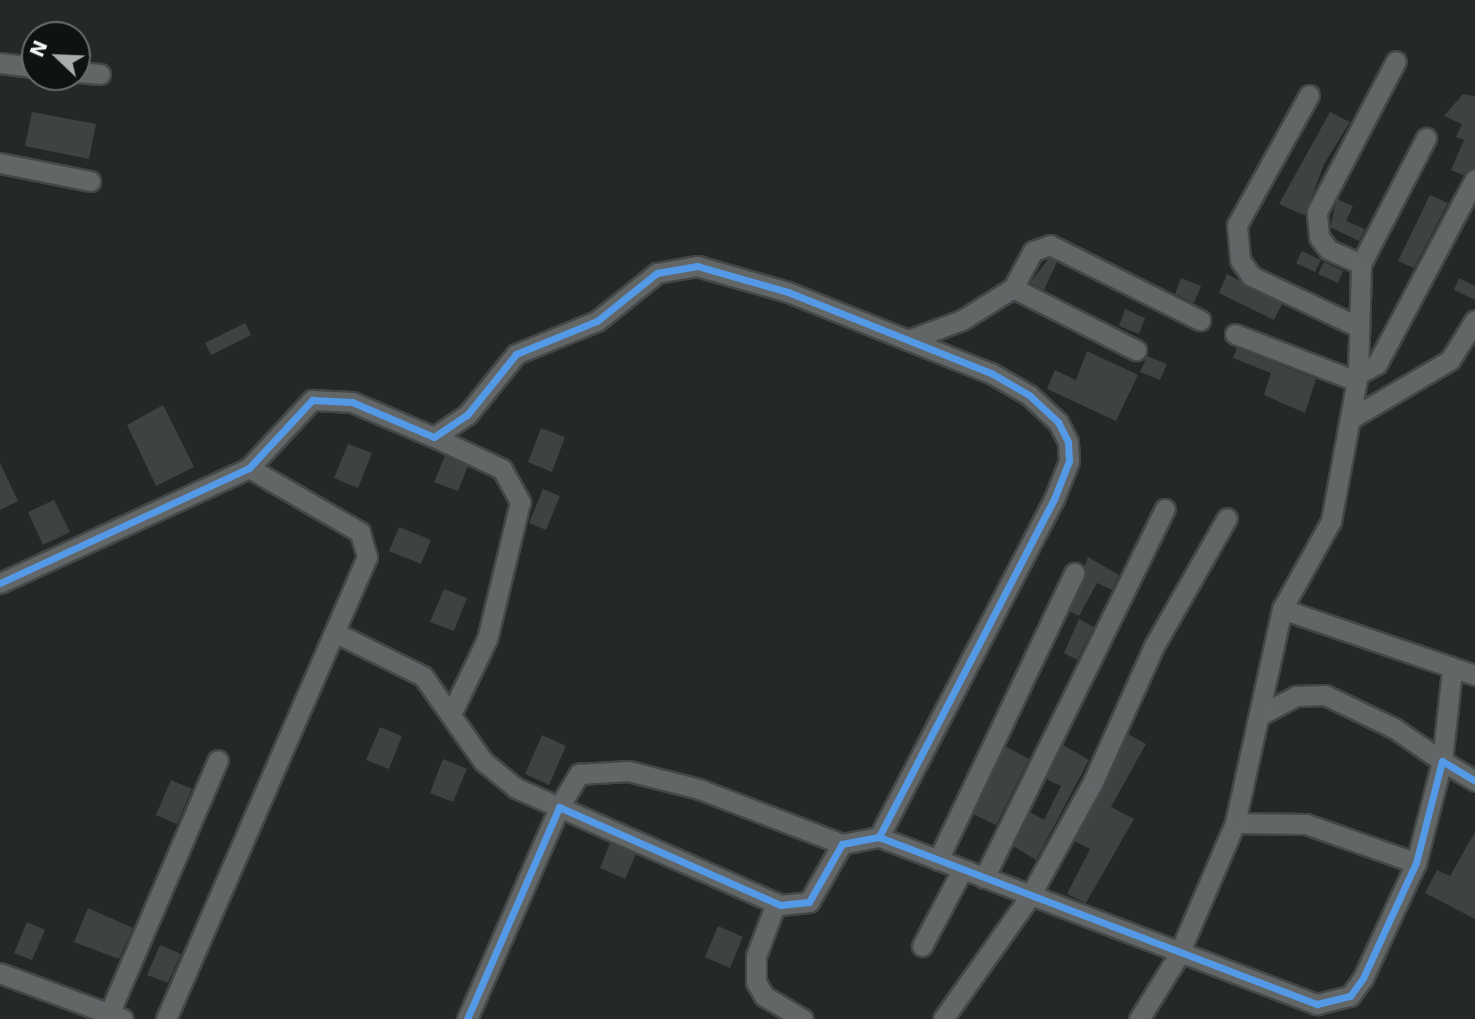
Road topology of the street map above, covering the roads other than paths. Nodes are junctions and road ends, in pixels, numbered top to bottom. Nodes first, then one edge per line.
1 (1396, 61) dead end
2 (0, 63) edge
3 (21, 65) edge
4 (91, 73) edge
5 (100, 74) dead end
6 (1309, 95) dead end
7 (1426, 138) dead end
8 (0, 163) edge
9 (1475, 179) edge
10 (90, 181) dead end
11 (1361, 264) junction
12 (1013, 288) junction
13 (1200, 320) dead end
14 (1475, 320) edge
15 (1359, 327) junction
16 (1235, 334) dead end
17 (908, 340) junction
18 (1136, 350) dead end
19 (1357, 377) junction
20 (1350, 419) junction
21 (434, 437) junction
22 (249, 468) junction
23 (1165, 509) dead end
24 (1227, 518) dead end
25 (1074, 573) dead end
26 (0, 583) edge
27 (1282, 609) junction
28 (336, 633) junction
29 (1452, 670) junction
30 (1475, 675) edge
31 (452, 712) junction
32 (1260, 715) junction
33 (218, 760) dead end
34 (1442, 761) junction
35 (1475, 781) edge
36 (559, 807) junction
37 (1236, 823) junction
38 (879, 836) junction
39 (842, 844) junction
40 (938, 860) junction
41 (1416, 863) junction
42 (962, 870) junction
43 (984, 878) junction
44 (1030, 897) junction
45 (776, 903) junction
46 (922, 946) dead end
47 (1178, 956) junction
48 (0, 973) edge
49 (116, 1016) edge
50 (166, 1019) edge
51 (467, 1019) edge
52 (803, 1019) edge
53 (943, 1019) edge
54 (1139, 1019) edge

1 - 11 street
2 - 3 street
4 - 5 street
6 - 15 street
7 - 11 street
8 - 10 street
9 - 19 street
11 - 15 street
12 - 13 street
12 - 17 street
12 - 18 street
14 - 20 street
15 - 19 street
16 - 19 street
17 - 21 street
17 - 38 street
19 - 20 street
20 - 27 street
21 - 22 street
21 - 31 street
22 - 26 street
22 - 28 street
23 - 43 street
24 - 44 street
25 - 40 street
27 - 29 street
27 - 32 street
28 - 31 street
28 - 50 street
29 - 30 street
29 - 34 street
31 - 36 street
32 - 34 street
32 - 37 street
33 - 49 street
34 - 35 street
34 - 41 street
36 - 39 street
36 - 45 street
36 - 51 street
37 - 41 street
37 - 47 street
38 - 39 street
38 - 40 street
39 - 45 street
40 - 42 street
41 - 47 street
42 - 43 street
42 - 46 street
43 - 44 street
44 - 47 street
44 - 53 street
45 - 52 street
47 - 54 street
48 - 49 street

